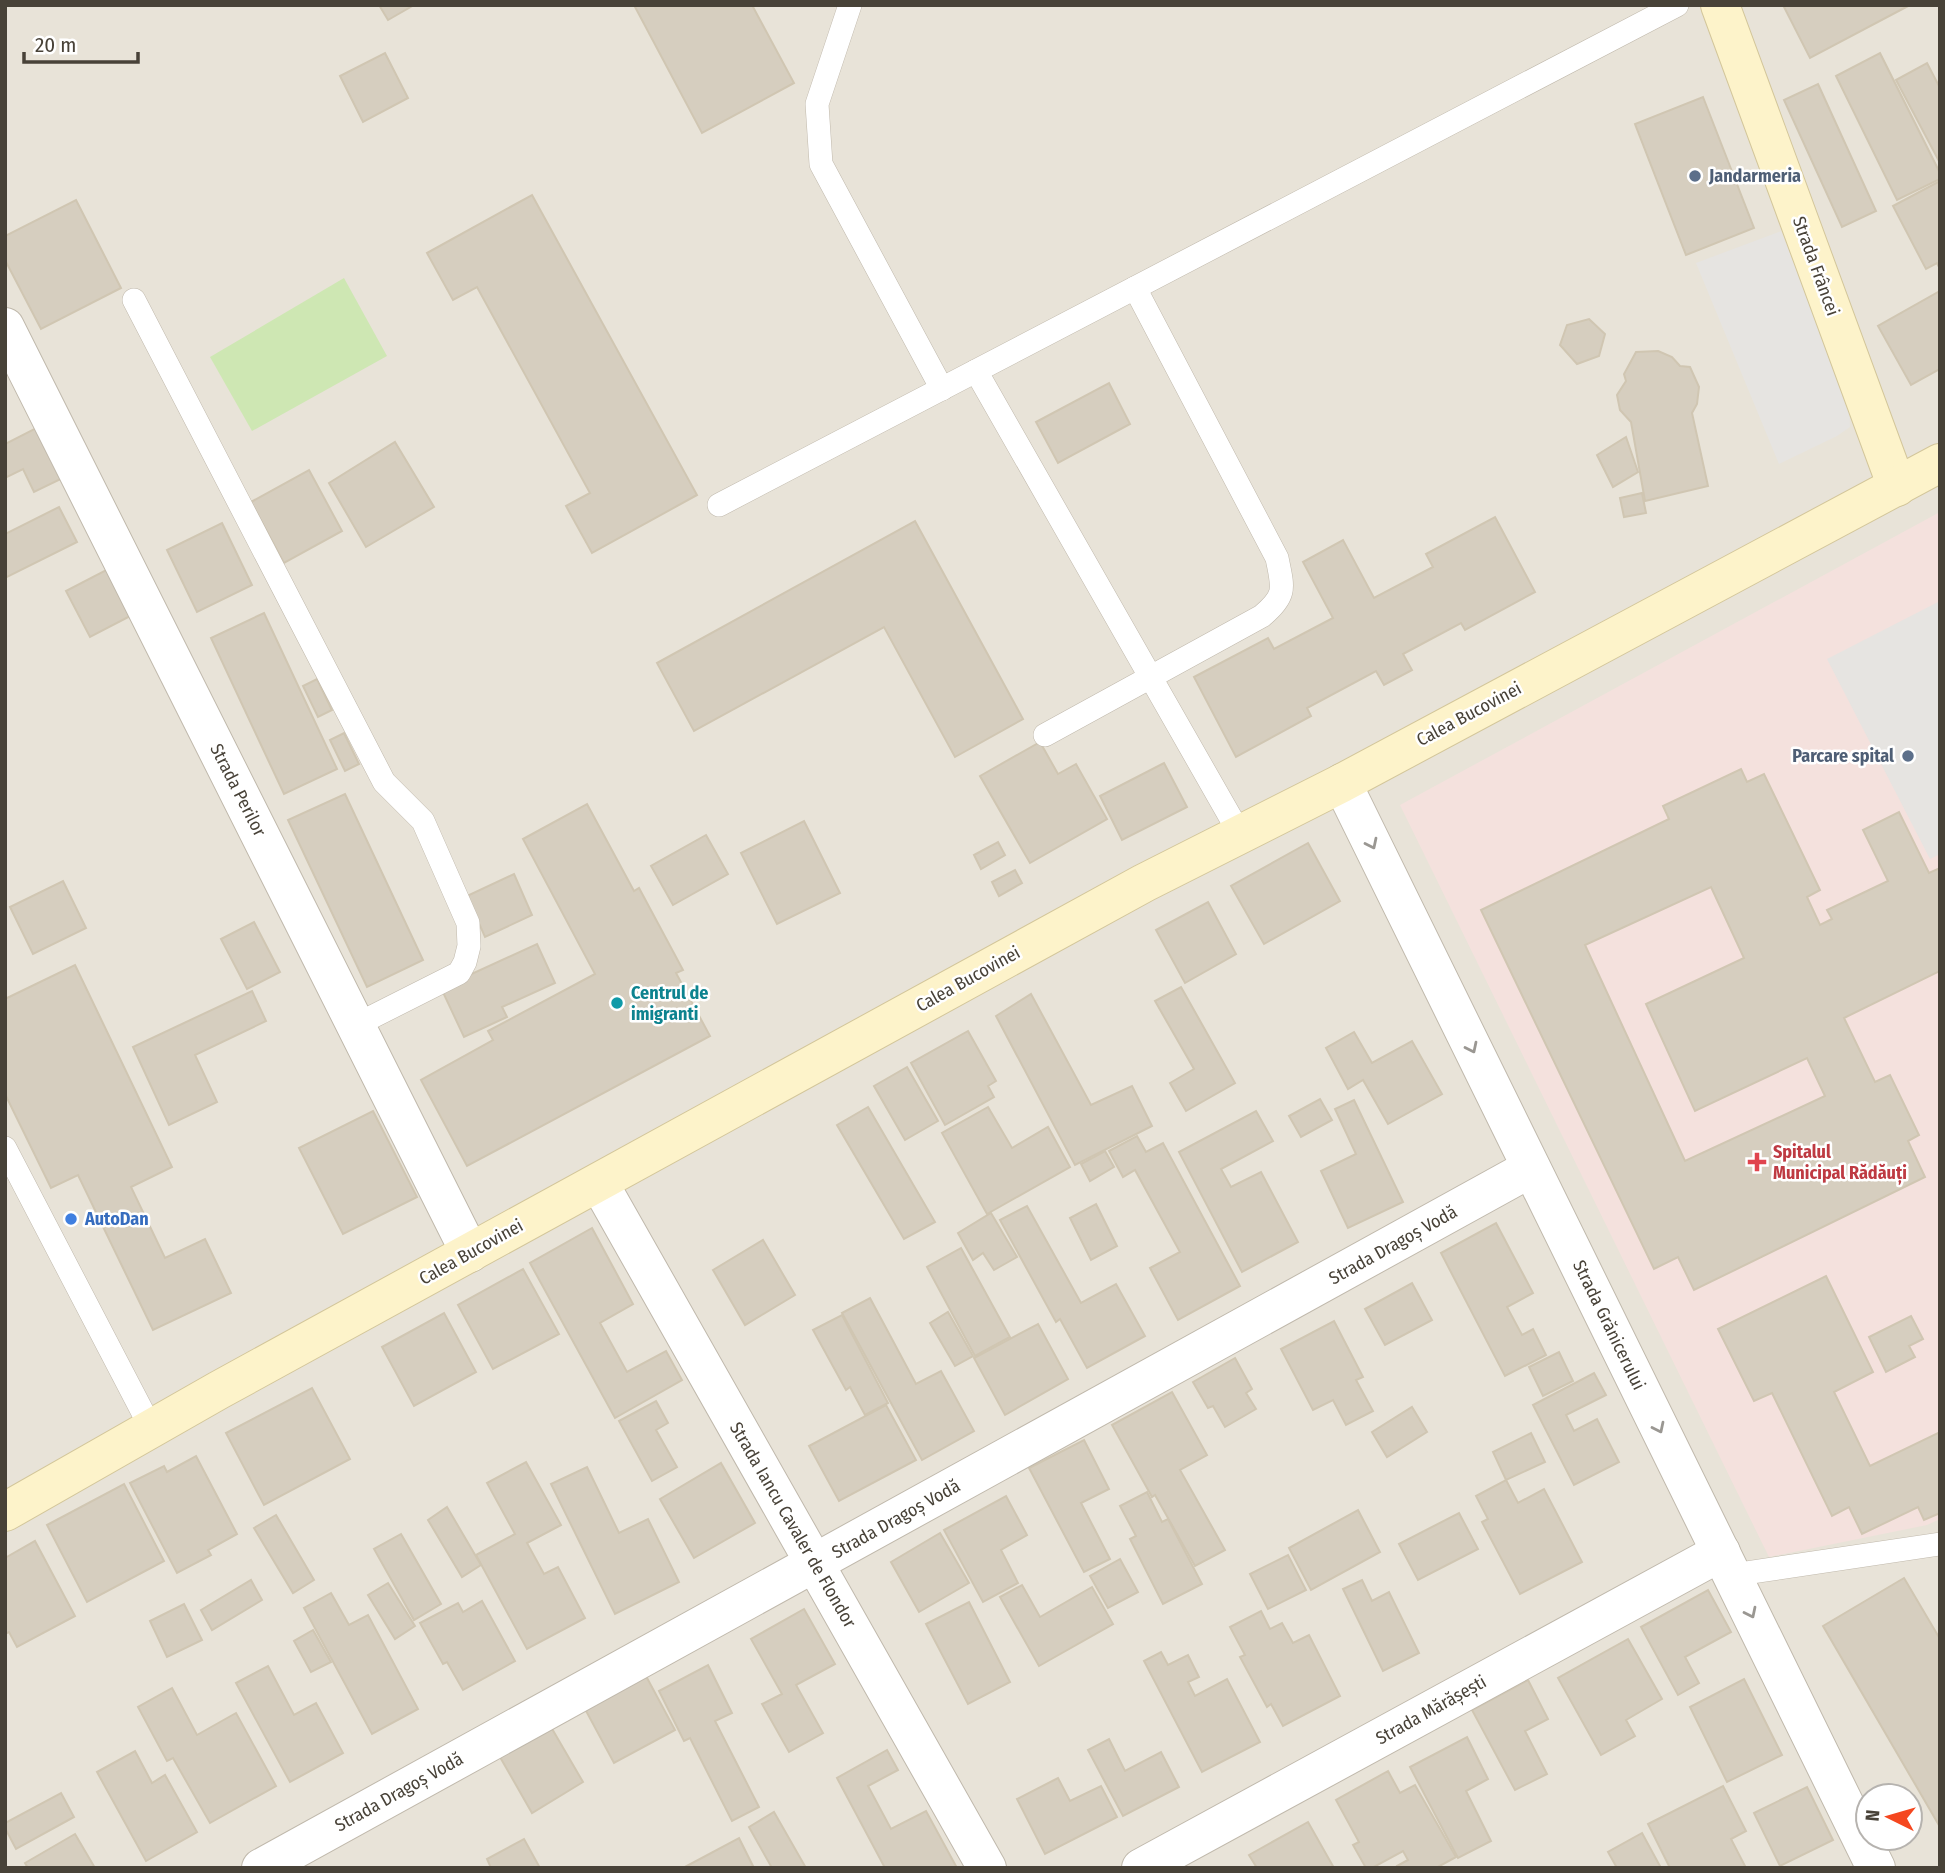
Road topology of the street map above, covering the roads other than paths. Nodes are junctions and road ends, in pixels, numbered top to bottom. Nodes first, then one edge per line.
1 (850, 5) edge
2 (1677, 5) edge
3 (1720, 5) edge
4 (1135, 288) junction
5 (134, 300) dead end
6 (5, 327) edge
7 (976, 371) junction
8 (942, 389) junction
9 (1940, 463) edge
10 (1896, 487) junction
11 (719, 505) dead end
12 (1150, 676) junction
13 (1045, 735) dead end
14 (1342, 783) junction
15 (1240, 834) junction
16 (356, 1025) junction
17 (5, 1148) edge
18 (1531, 1168) junction
19 (599, 1183) junction
20 (470, 1252) junction
21 (151, 1427) junction
22 (5, 1512) edge
23 (1940, 1544) edge
24 (1726, 1563) junction
25 (815, 1564) junction
26 (261, 1868) edge
27 (987, 1868) edge
28 (1141, 1868) edge
29 (1876, 1868) edge

1 - 8 lane
2 - 4 lane
3 - 10 main road, Strada Frâncei
4 - 7 lane
4 - 12 lane
5 - 16 lane
6 - 16 street, Strada Perilor
7 - 8 lane
7 - 12 lane
8 - 11 lane
9 - 10 main road, Calea Bucovinei
10 - 14 main road, Calea Bucovinei
12 - 13 lane
12 - 15 lane
14 - 15 main road, Calea Bucovinei
14 -> 18 street, Strada Grănicerului
15 - 19 main road, Calea Bucovinei
16 - 20 street, Strada Perilor
17 - 21 lane
18 -> 24 street, Strada Grănicerului
18 - 25 street, Strada Dragoș Vodă
19 - 20 main road, Calea Bucovinei
19 - 25 street, Strada Iancu Cavaler de Flondor
20 - 21 main road, Calea Bucovinei
21 - 22 main road, Calea Bucovinei
23 - 24 lane
24 - 28 street, Strada Mărășești
24 -> 29 street, Strada Grănicerului
25 - 26 street, Strada Dragoș Vodă
25 - 27 street, Strada Iancu Cavaler de Flondor

